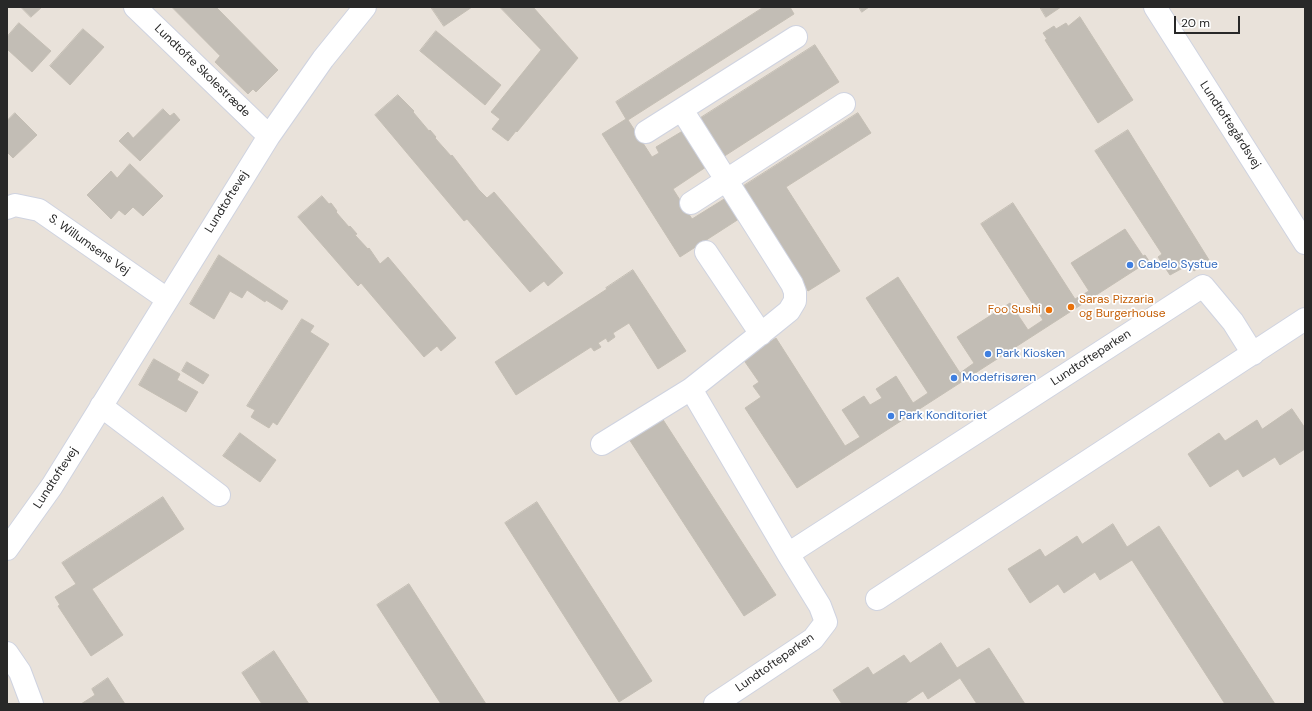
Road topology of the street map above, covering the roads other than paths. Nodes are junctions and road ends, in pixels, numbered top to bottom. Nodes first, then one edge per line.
1 (136, 7) edge
2 (365, 7) edge
3 (1155, 7) edge
4 (796, 37) dead end
5 (844, 104) dead end
6 (682, 110) junction
7 (646, 132) dead end
8 (269, 136) junction
9 (726, 180) junction
10 (691, 203) dead end
11 (7, 208) edge
12 (1305, 243) edge
13 (706, 252) dead end
14 (167, 299) junction
15 (1305, 319) edge
16 (761, 334) junction
17 (1253, 354) junction
18 (691, 389) junction
19 (101, 406) junction
20 (602, 444) dead end
21 (219, 495) dead end
22 (7, 549) edge
23 (788, 554) junction
24 (877, 599) dead end
25 (7, 653) edge
26 (32, 704) edge
27 (715, 704) edge

1 - 8 street, Lundtofte Skolestræde
2 - 8 street, Lundtoftevej
3 - 12 street, Lundtoftegårdsvej
4 - 6 street
5 - 9 street
6 - 7 street
6 - 9 street
8 - 14 street, Lundtoftevej
9 - 10 street
9 - 16 street
11 - 14 street, S. Willumsens Vej
13 - 16 street
14 - 19 street, Lundtoftevej
15 - 17 street
16 - 18 street
17 - 23 street, Lundtofteparken
17 - 24 street
18 - 20 street
18 - 23 street, Lundtofteparken
19 - 21 street
19 - 22 street, Lundtoftevej
23 - 27 street, Lundtofteparken
25 - 26 street

